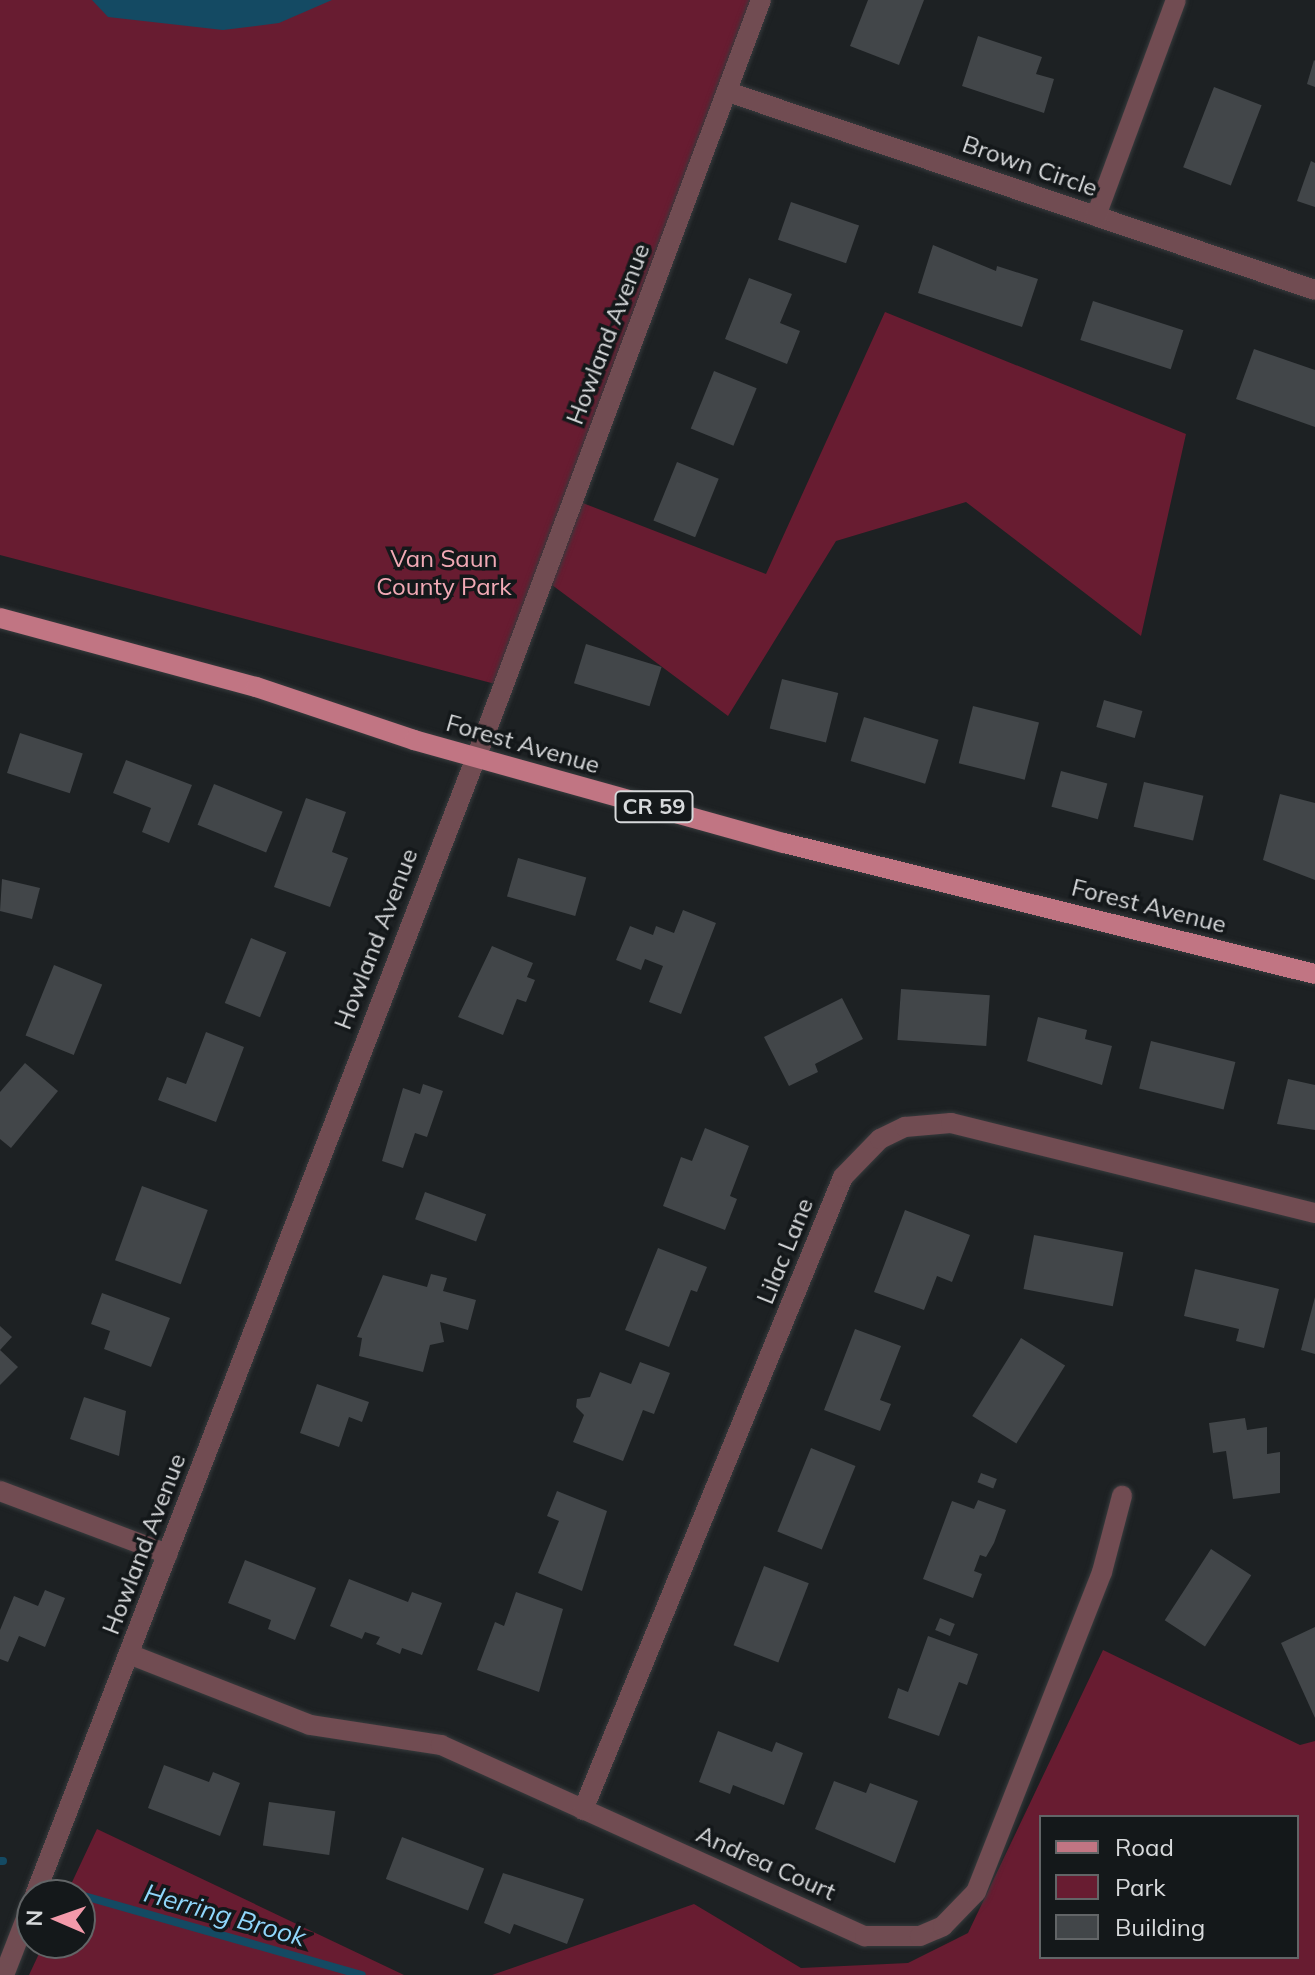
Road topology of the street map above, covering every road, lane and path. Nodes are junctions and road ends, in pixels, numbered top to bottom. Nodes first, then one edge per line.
1 (761, 0) edge
2 (1176, 0) edge
3 (728, 92) junction
4 (1096, 216) junction
5 (1315, 290) edge
6 (0, 618) edge
7 (476, 758) junction
8 (1315, 974) edge
9 (1315, 1213) edge
10 (0, 1491) edge
11 (1122, 1496) dead end
12 (168, 1554) junction
13 (129, 1654) junction
14 (583, 1810) junction
15 (41, 1879) edge
16 (16, 1944) edge
17 (4, 1975) edge

1 - 3 street, Howland Avenue
2 - 4 street
3 - 4 street, Brown Circle
3 - 7 street, Howland Avenue
4 - 5 street, Brown Circle
6 - 7 main road, Forest Avenue / CR 59
7 - 8 main road, Forest Avenue / CR 59
7 - 12 street, Howland Avenue
9 - 14 street, Lilac Lane
10 - 12 street
11 - 14 street, Andrea Court
12 - 13 street, Howland Avenue
13 - 14 street, Andrea Court
13 - 15 street, Howland Avenue
16 - 17 street

